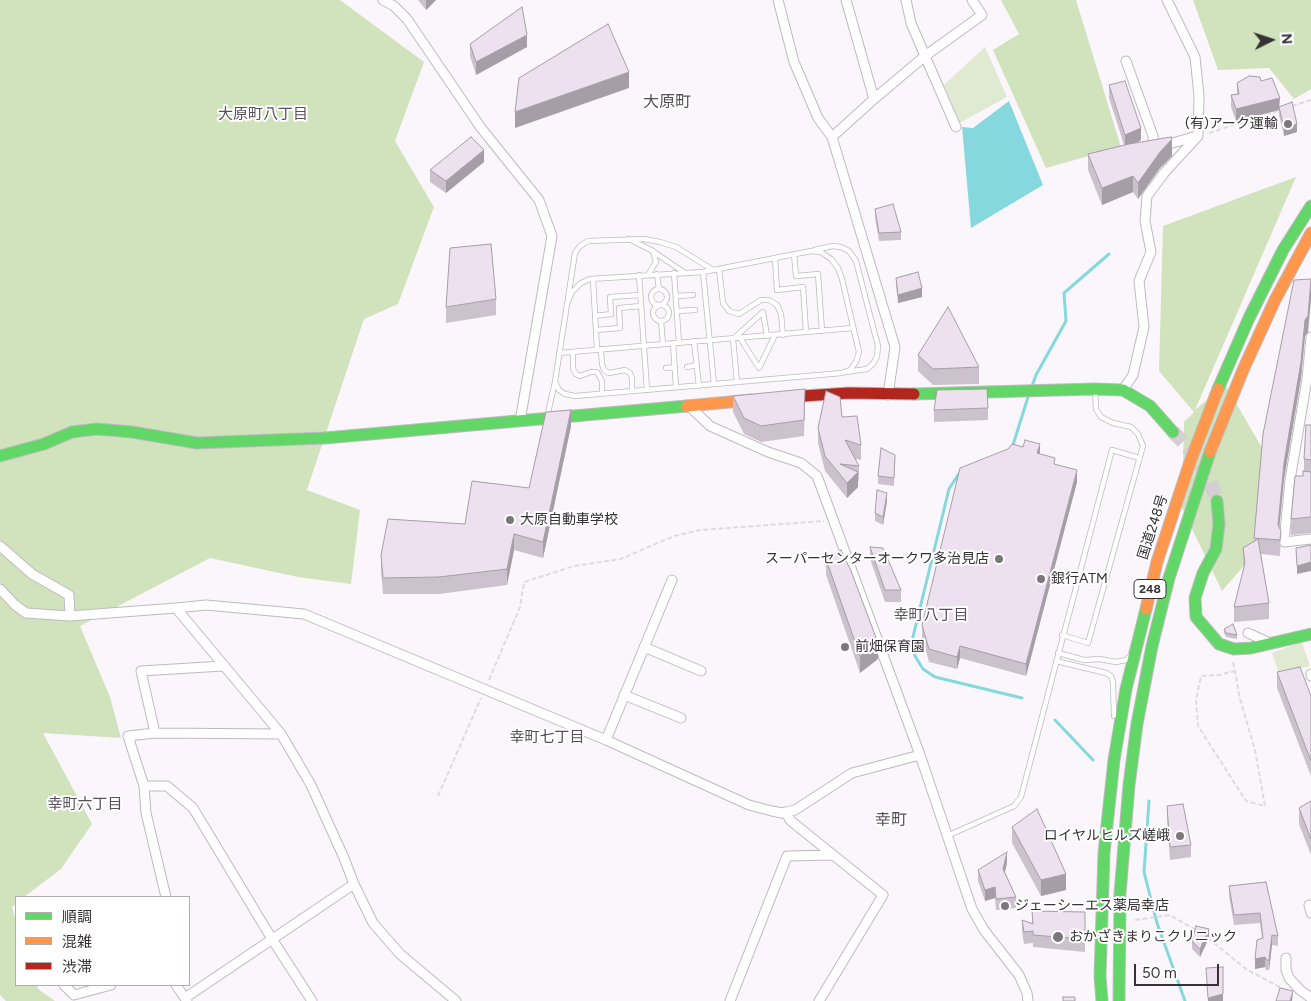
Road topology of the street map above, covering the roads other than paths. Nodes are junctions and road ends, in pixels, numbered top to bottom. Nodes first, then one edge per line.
1 (383, 0) edge
2 (778, 0) edge
3 (846, 0) edge
4 (906, 0) edge
5 (972, 0) edge
6 (1167, 0) edge
7 (926, 56) junction
8 (1126, 61) dead end
9 (874, 98) junction
10 (956, 127) dead end
11 (1198, 136) junction
12 (832, 137) junction
13 (1311, 206) edge
14 (1311, 233) edge
15 (628, 239) junction
16 (810, 251) junction
17 (653, 252) junction
18 (794, 254) junction
19 (775, 258) junction
20 (716, 269) junction
21 (703, 272) junction
22 (674, 273) junction
23 (685, 273) junction
24 (658, 274) junction
25 (639, 275) junction
26 (648, 275) junction
27 (593, 279) junction
28 (659, 289) junction
29 (640, 295) junction
30 (693, 295) dead end
31 (676, 296) junction
32 (567, 304) junction
33 (660, 305) junction
34 (641, 306) junction
35 (695, 310) dead end
36 (677, 311) junction
37 (595, 316) junction
38 (662, 321) junction
39 (853, 328) junction
40 (596, 330) junction
41 (822, 331) junction
42 (806, 332) junction
43 (776, 335) junction
44 (783, 335) junction
45 (767, 336) junction
46 (1311, 337) edge
47 (732, 338) junction
48 (740, 338) junction
49 (710, 340) junction
50 (694, 341) junction
51 (679, 342) junction
52 (673, 343) junction
53 (663, 344) junction
54 (644, 346) junction
55 (599, 349) junction
56 (573, 352) junction
57 (559, 353) junction
58 (697, 366) junction
59 (687, 367) dead end
60 (666, 368) dead end
61 (675, 368) junction
62 (842, 373) junction
63 (1309, 379) edge
64 (555, 382) junction
65 (736, 382) junction
66 (714, 384) junction
67 (699, 386) junction
68 (676, 387) junction
69 (1095, 389) junction
70 (647, 390) junction
71 (1124, 390) junction
72 (632, 391) junction
73 (602, 394) junction
74 (888, 394) junction
75 (781, 398) edge
76 (763, 399) edge
77 (689, 406) junction
78 (547, 419) junction
79 (520, 421) junction
80 (1298, 428) junction
81 (1311, 429) edge
82 (1173, 432) tunnel mouth
83 (0, 456) edge
84 (1139, 458) junction
85 (1217, 502) tunnel mouth
86 (1311, 538) edge
87 (0, 546) edge
88 (672, 580) dead end
89 (0, 589) edge
90 (176, 608) junction
91 (70, 616) junction
92 (1248, 633) dead end
93 (1311, 634) edge
94 (1062, 636) junction
95 (1272, 644) junction
96 (644, 647) junction
97 (1135, 652) junction
98 (1058, 653) junction
99 (1056, 662) junction
100 (224, 666) junction
101 (701, 670) dead end
102 (624, 695) junction
103 (681, 718) dead end
104 (1118, 732) junction
105 (155, 734) junction
106 (281, 734) junction
107 (606, 740) junction
108 (920, 755) junction
109 (144, 786) junction
110 (785, 812) junction
111 (948, 836) junction
112 (832, 855) junction
113 (354, 884) junction
114 (166, 896) edge
115 (272, 939) junction
116 (1286, 958) dead end
117 (65, 986) edge
118 (107, 986) edge
119 (177, 986) edge
120 (1311, 998) edge
121 (186, 999) edge
122 (312, 1001) edge
123 (456, 1001) edge
124 (730, 1001) edge
125 (819, 1001) edge
126 (1028, 1001) edge
127 (1102, 1001) edge
128 (1120, 1001) edge

1 - 79 street
2 - 12 street
3 - 9 street
4 - 7 street
5 - 7 street
6 - 11 street
7 - 9 street
7 - 10 street
8 - 11 street
9 - 12 street
11 - 71 street
12 - 74 street
13 - 97 main road, 国道248号 / 248
14 - 128 main road, 248
15 - 17 lane
15 - 20 lane
15 - 32 lane
16 - 18 lane
16 - 39 lane
16 - 62 lane
17 - 23 lane
17 - 26 lane
18 - 19 lane
18 - 41 lane
19 - 20 lane
19 - 42 lane
20 - 21 lane
20 - 44 lane
21 - 23 lane
21 - 49 lane
22 - 23 lane
22 - 24 lane
22 - 31 lane
24 - 26 lane
24 - 28 lane
25 - 26 lane
25 - 27 lane
25 - 29 lane
27 - 32 lane
27 - 37 lane
28 - 33 lane
28 - 33 lane
29 - 34 lane
29 - 37 lane
30 - 31 lane
31 - 36 lane
32 - 57 lane
33 - 38 lane
33 - 38 lane
34 - 40 lane
34 - 54 lane
35 - 36 lane
36 - 51 lane
37 - 40 lane
38 - 53 lane
39 - 41 lane
39 - 62 lane
40 - 55 lane
41 - 42 lane
42 - 44 lane
43 - 44 lane
43 - 45 lane
43 - 48 lane
45 - 47 lane
45 - 48 lane
46 - 63 street
47 - 48 lane
47 - 49 lane
47 - 65 lane
49 - 50 lane
49 - 66 lane
50 - 51 lane
50 - 58 lane
51 - 52 lane
52 - 53 lane
52 - 61 lane
53 - 54 lane
54 - 55 lane
54 - 70 lane
55 - 56 lane
55 - 72 lane
56 - 57 lane
56 - 73 lane
57 - 64 lane
58 - 59 lane
58 - 67 lane
60 - 61 lane
61 - 68 lane
62 - 65 lane
63 - 80 street
64 - 73 lane
64 - 78 lane
65 - 66 lane
66 - 67 lane
67 - 68 lane
68 - 70 lane
69 - 71 main road
69 - 74 main road
69 - 84 lane
70 - 72 lane
71 - 82 main road
72 - 73 lane
74 - 75 main road
76 - 77 main road
77 - 78 main road
77 - 108 street
78 - 79 main road
79 - 83 main road
80 - 81 street
80 - 86 street
84 - 94 lane
84 - 94 lane
85 - 95 main road
87 - 91 street
88 - 96 street
89 - 91 street
90 - 91 street
90 - 100 street
90 - 107 street
92 - 95 street
93 - 95 main road
94 - 98 lane
96 - 101 street
96 - 102 street
97 - 98 lane
97 - 104 main road, 国道248号 / 248
98 - 99 lane
99 - 104 lane
99 - 111 lane
100 - 105 street
100 - 106 street
102 - 103 street
102 - 107 street
104 - 127 main road, 国道248号 / 248
105 - 106 street
105 - 109 street
106 - 113 street
107 - 110 street
108 - 110 street
108 - 111 street
109 - 114 street
109 - 115 street
110 - 112 street
111 - 126 street
112 - 124 street
112 - 125 street
113 - 115 street
113 - 123 street
115 - 121 street
115 - 122 street
116 - 120 street
117 - 118 street
119 - 121 street

